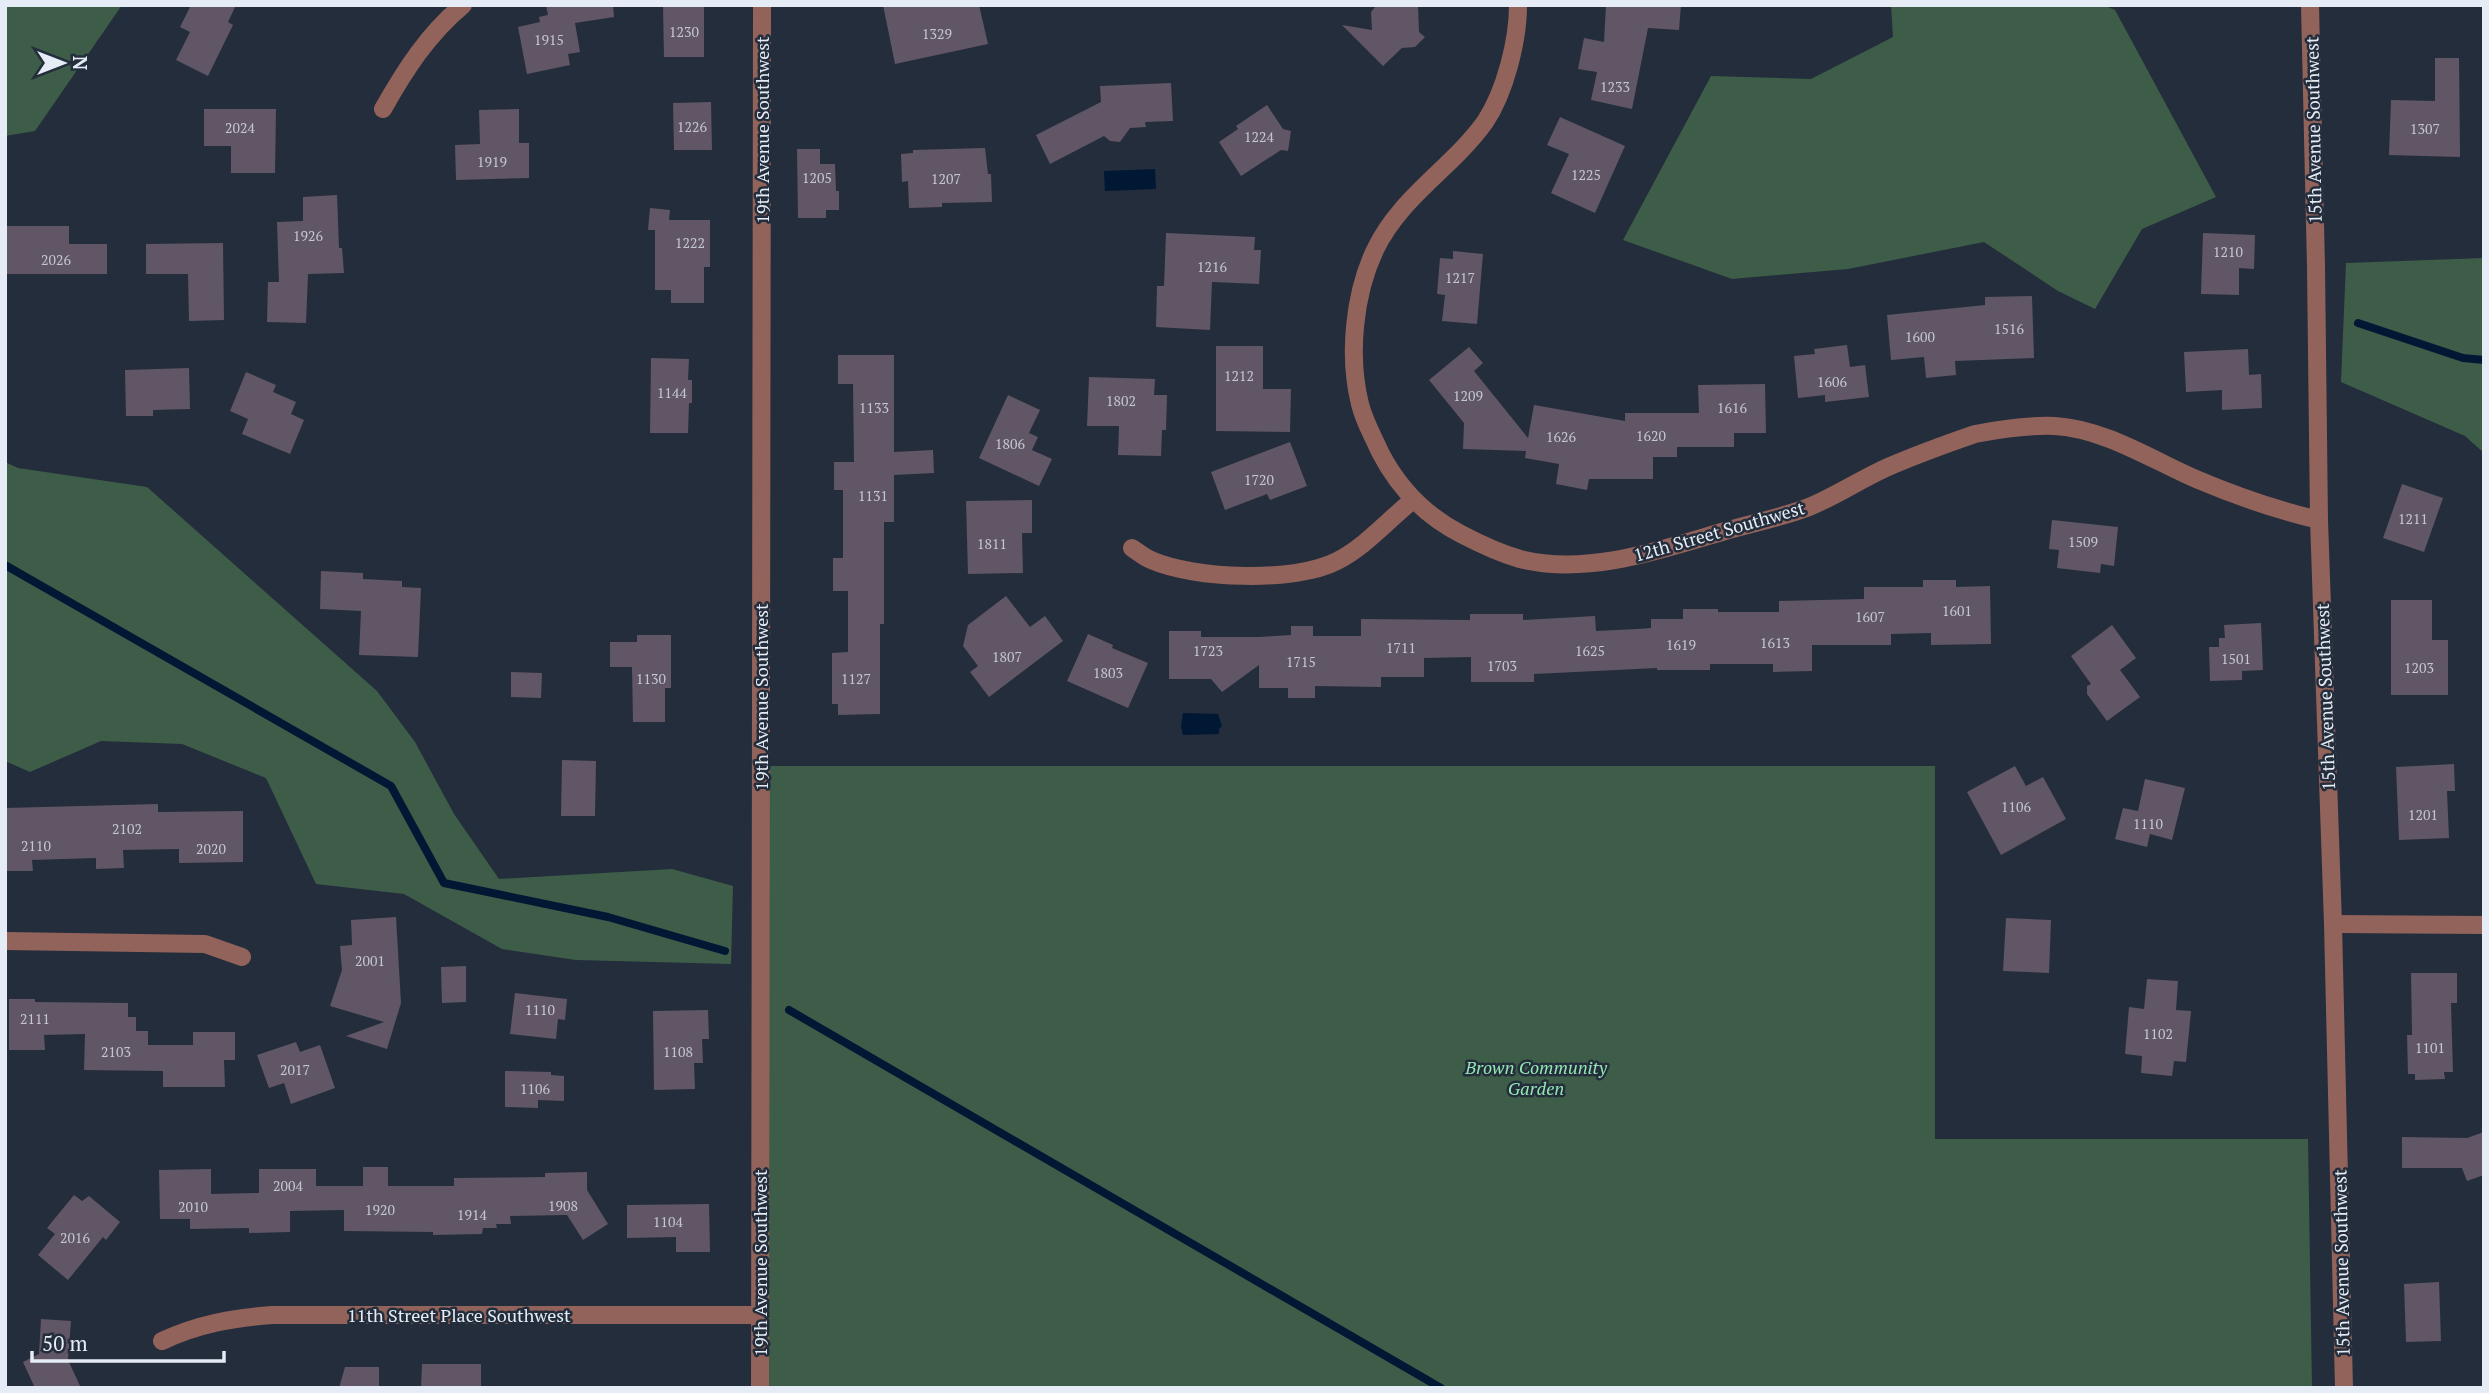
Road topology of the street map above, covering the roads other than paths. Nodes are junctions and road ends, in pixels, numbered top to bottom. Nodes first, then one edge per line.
1 (463, 5) edge
2 (762, 5) edge
3 (1518, 5) edge
4 (2310, 5) edge
5 (383, 109) dead end
6 (1413, 500) junction
7 (2319, 520) junction
8 (1132, 548) dead end
9 (2333, 925) junction
10 (2484, 925) edge
11 (5, 941) edge
12 (242, 957) dead end
13 (760, 1315) junction
14 (162, 1340) dead end
15 (760, 1388) edge
16 (2344, 1388) edge

1 - 5 street
2 - 13 street, 19th Avenue Southwest
3 - 6 street, 12th Street Southwest
4 - 7 street, 15th Avenue Southwest
6 - 7 street, 12th Street Southwest
6 - 8 street
7 - 9 street, 15th Avenue Southwest
9 - 10 street
9 - 16 street, 15th Avenue Southwest
11 - 12 street
13 - 14 street, 11th Street Place Southwest
13 - 15 street, 19th Avenue Southwest

